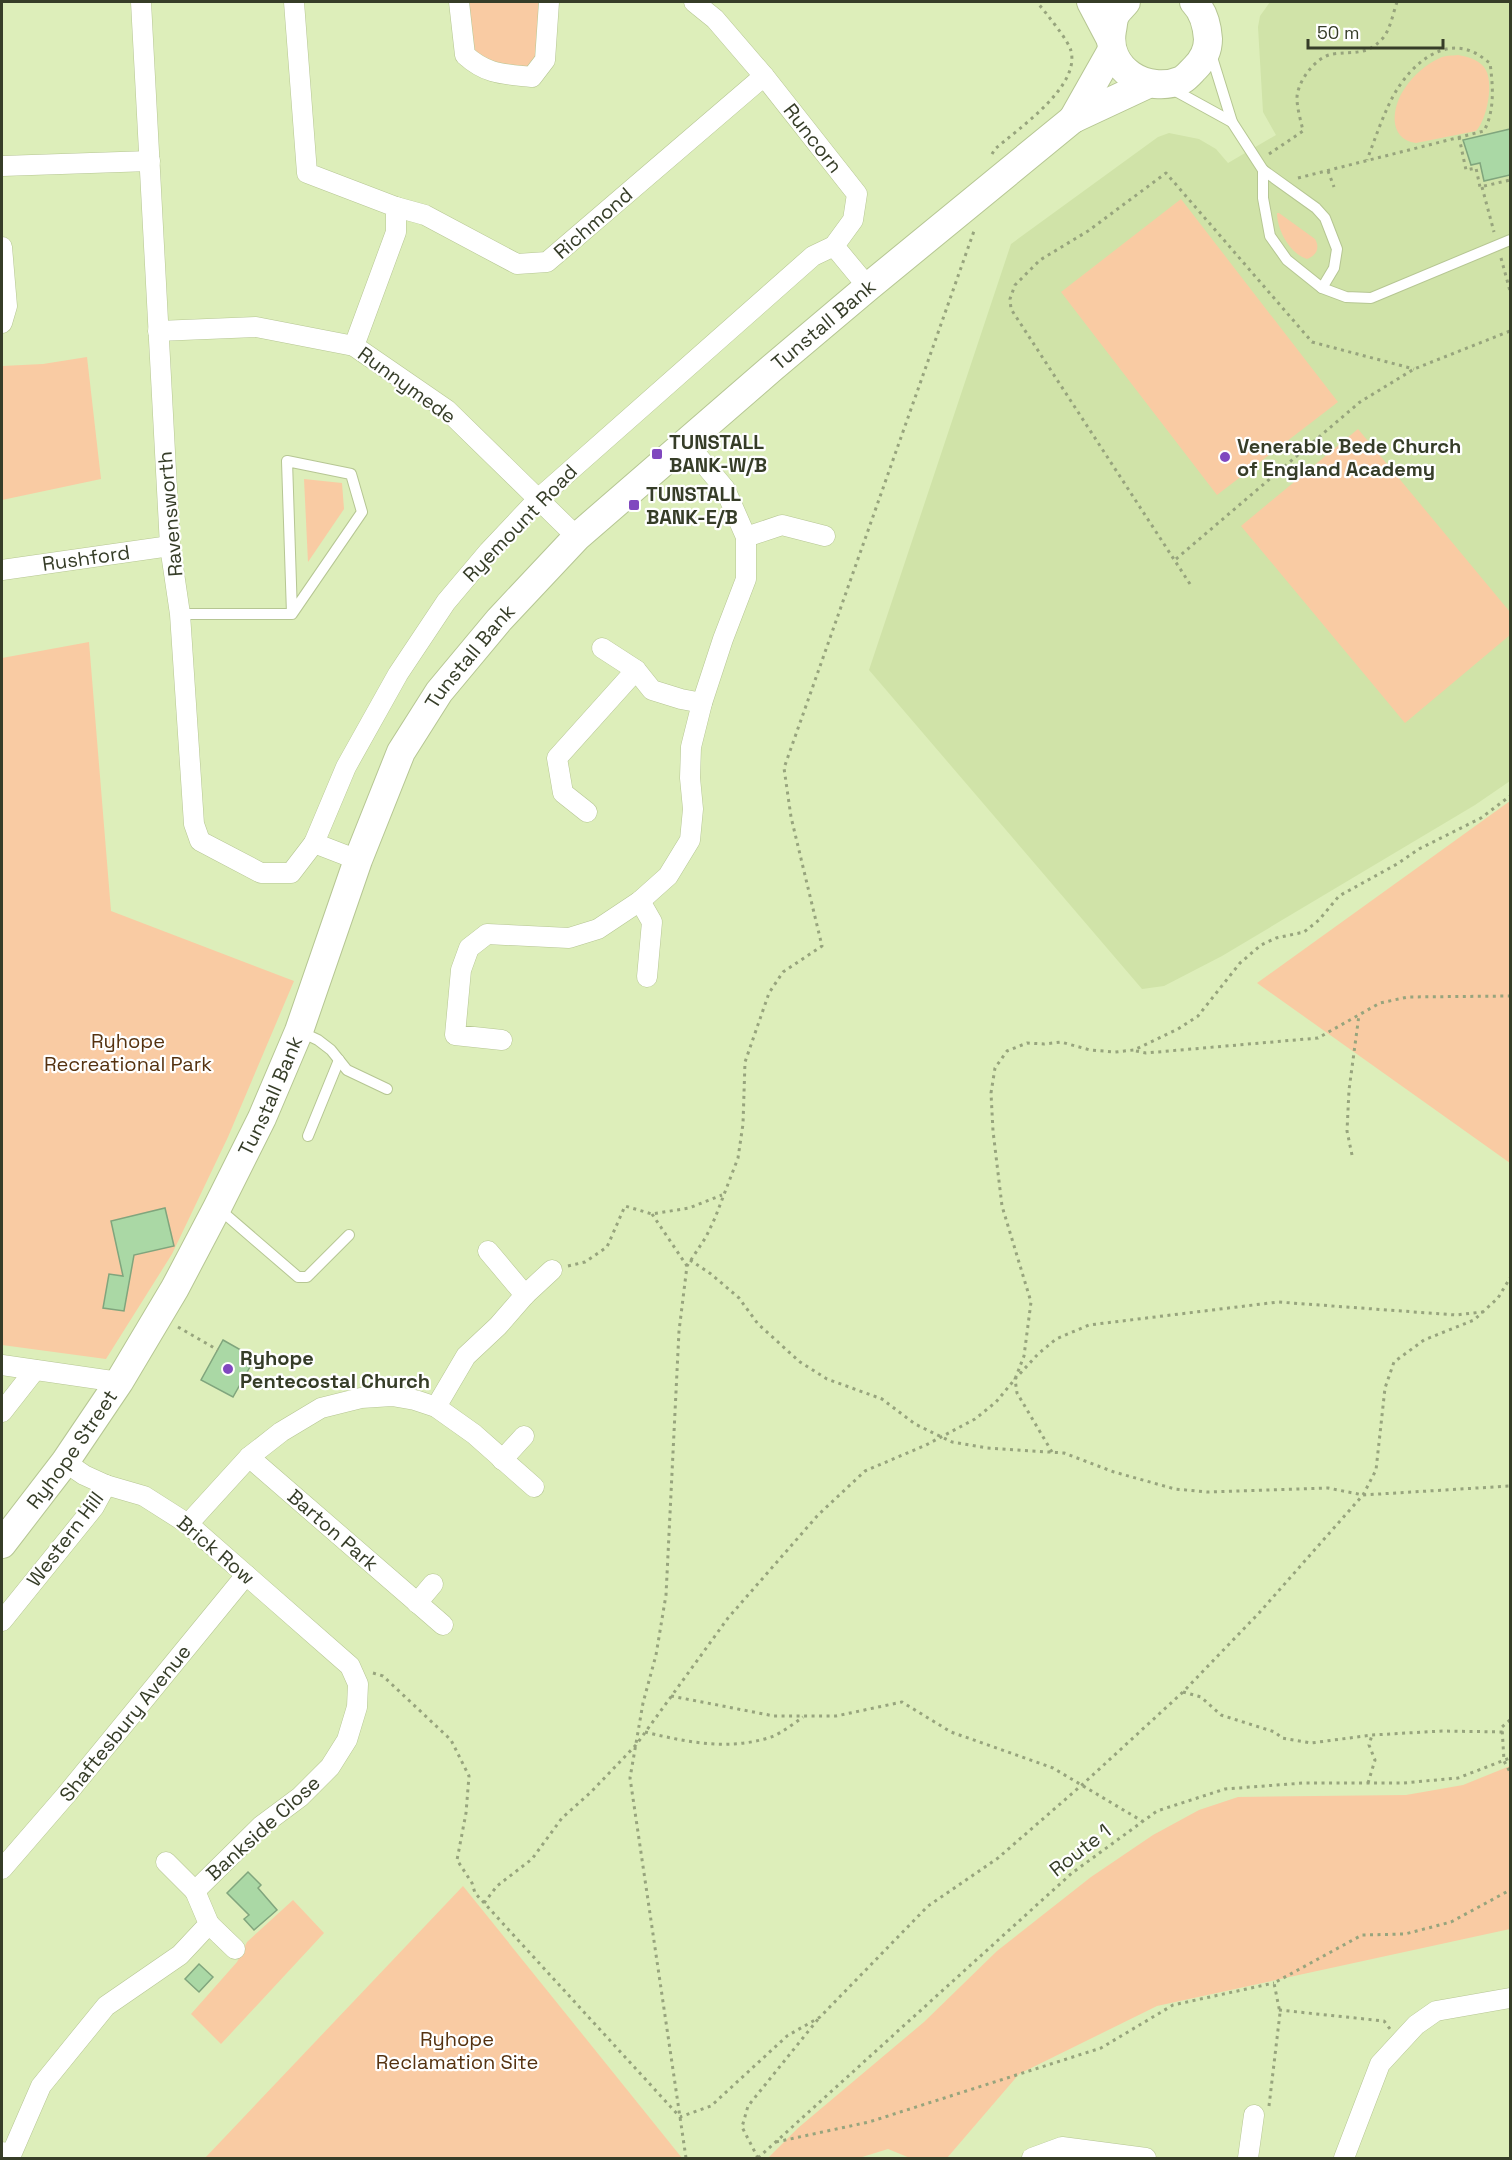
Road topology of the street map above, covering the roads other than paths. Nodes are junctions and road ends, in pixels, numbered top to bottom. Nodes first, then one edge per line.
1 (141, 2) edge
2 (294, 2) edge
3 (459, 2) edge
4 (549, 2) edge
5 (694, 2) edge
6 (1091, 2) edge
7 (1126, 2) edge
8 (1206, 17) edge
9 (1112, 45) junction
10 (764, 76) junction
11 (1157, 85) junction
12 (1072, 119) junction
13 (1232, 122) junction
14 (150, 161) junction
15 (2, 166) edge
16 (1260, 166) junction
17 (396, 207) junction
18 (1510, 240) edge
19 (834, 246) junction
20 (2, 247) edge
21 (868, 287) junction
22 (1322, 288) junction
23 (2, 323) edge
24 (158, 332) junction
25 (354, 346) junction
26 (686, 442) junction
27 (538, 499) junction
28 (825, 536) dead end
29 (577, 537) junction
30 (746, 537) junction
31 (170, 546) junction
32 (2, 570) edge
33 (180, 614) junction
34 (292, 614) junction
35 (602, 648) dead end
36 (636, 670) junction
37 (702, 703) junction
38 (587, 812) dead end
39 (314, 843) junction
40 (358, 860) junction
41 (640, 901) junction
42 (646, 977) dead end
43 (299, 1030) junction
44 (502, 1040) dead end
45 (339, 1060) junction
46 (387, 1089) dead end
47 (308, 1136) dead end
48 (217, 1208) junction
49 (350, 1234) dead end
50 (488, 1251) dead end
51 (552, 1269) road end
52 (525, 1295) junction
53 (2, 1365) edge
54 (35, 1370) junction
55 (119, 1382) junction
56 (436, 1407) junction
57 (2, 1412) edge
58 (524, 1436) dead end
59 (249, 1457) junction
60 (502, 1460) junction
61 (65, 1462) junction
62 (106, 1485) junction
63 (534, 1487) dead end
64 (188, 1524) junction
65 (2, 1544) edge
66 (246, 1575) junction
67 (433, 1584) dead end
68 (417, 1603) junction
69 (2, 1621) edge
70 (443, 1625) dead end
71 (350, 1666) joint
72 (166, 1862) dead end
73 (2, 1869) edge
74 (195, 1891) junction
75 (209, 1924) junction
76 (236, 1949) dead end
77 (1510, 1998) edge
78 (1254, 2115) road end
79 (8, 2155) edge
80 (1032, 2158) edge
81 (1146, 2158) edge
82 (1248, 2158) edge
83 (1344, 2158) edge

1 - 14 street, Ravensworth
2 - 17 street, Richmond
3 - 4 street
5 - 10 street, Runcorn
6 - 9 main road
7 - 9 main road, Tunstall Bank
8 - 11 main road, Tunstall Bank
8 - 13 lane
9 - 11 main road
9 - 12 main road, Tunstall Bank
10 - 17 street, Richmond
10 - 19 street, Runcorn
11 - 12 main road, Tunstall Bank
11 - 13 lane
12 - 21 main road, Tunstall Bank
13 - 16 lane
14 - 15 street
14 - 24 street, Ravensworth
16 - 22 lane
16 - 22 lane
17 - 25 street
18 - 22 lane
19 - 21 street
19 - 27 street, Ryemount Road
20 - 23 street
21 - 26 main road, Tunstall Bank
24 - 25 street, Runnymede
24 - 31 street, Ravensworth
25 - 27 street, Runnymede
26 - 29 main road, Tunstall Bank
26 - 30 street
27 - 29 street, Runnymede
27 - 39 street, Ryemount Road
28 - 30 street
29 - 40 main road, Tunstall Bank
30 - 37 street
31 - 32 street, Rushford
31 - 33 street, Ravensworth
33 - 34 lane
33 - 39 street, Ravensworth
34 - 34 lane
35 - 36 street
36 - 37 street
36 - 38 street
37 - 41 street
39 - 40 street
40 - 43 main road, Tunstall Bank
41 - 42 street
41 - 44 street
43 - 45 lane
43 - 48 main road, Tunstall Bank
45 - 46 lane
45 - 47 lane
48 - 49 lane
48 - 55 main road, Tunstall Bank
50 - 52 street
51 - 52 street
52 - 56 street
53 - 54 street
54 - 55 street
54 - 57 street
55 - 61 main road, Ryhope Street
56 - 59 street
56 - 60 street
58 - 60 street
59 - 64 street
59 - 68 street, Barton Park
60 - 63 street
61 - 62 street, Brick Row
61 - 65 main road, Ryhope Street
62 - 64 street, Brick Row
62 - 69 street, Western Hill
64 - 66 street, Brick Row
66 - 71 street, Brick Row
66 - 73 street, Shaftesbury Avenue
67 - 68 street
68 - 70 street, Barton Park
71 - 74 street, Bankside Close
72 - 74 street, Bankside Close
74 - 75 street, Bankside Close
75 - 76 street, Bankside Close
75 - 79 street
77 - 83 street
78 - 82 street
80 - 81 street

